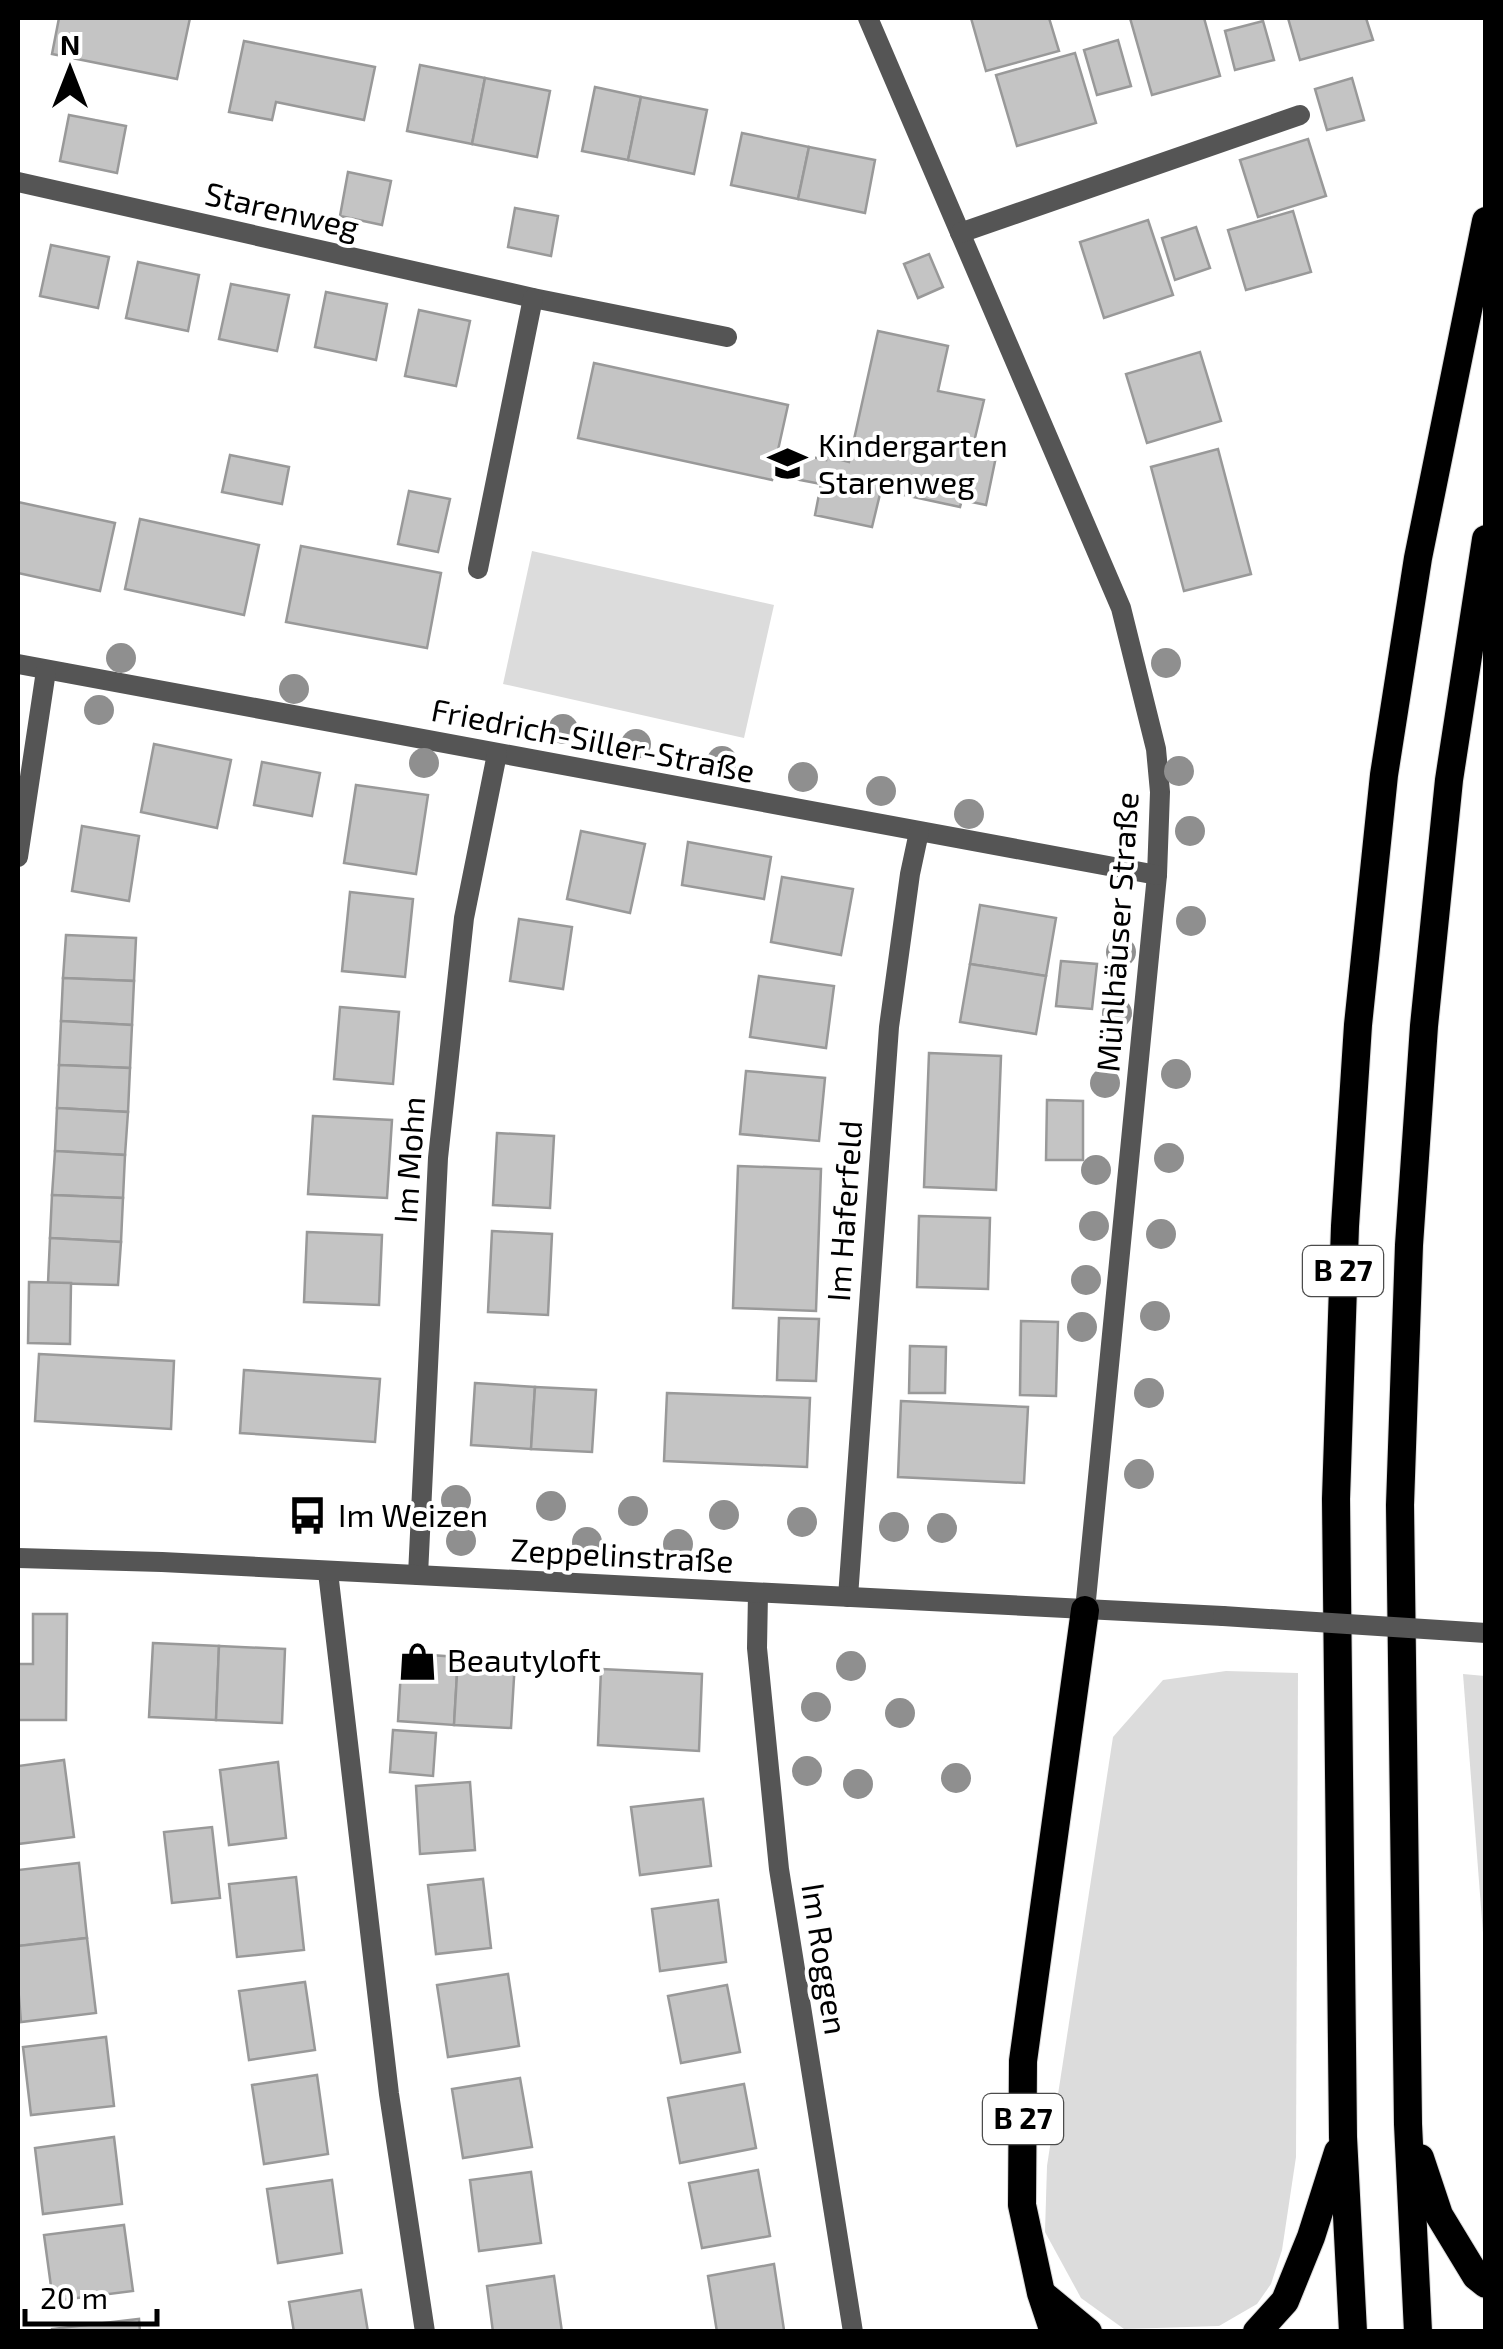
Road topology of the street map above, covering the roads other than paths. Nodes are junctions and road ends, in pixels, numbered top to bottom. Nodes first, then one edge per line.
1 (868, 18) edge
2 (1300, 115) dead end
3 (18, 182) edge
4 (1486, 221) edge
5 (960, 233) junction
6 (533, 298) junction
7 (727, 338) dead end
8 (1486, 540) edge
9 (478, 568) dead end
10 (18, 664) edge
11 (46, 671) junction
12 (497, 754) junction
13 (919, 832) junction
14 (18, 857) edge
15 (1158, 875) junction
16 (18, 1558) edge
17 (328, 1572) junction
18 (418, 1575) junction
19 (758, 1593) junction
20 (848, 1597) junction
21 (1085, 1610) junction
22 (1486, 1633) edge
23 (1408, 2124) junction
24 (1342, 2137) junction
25 (1486, 2284) edge
26 (1041, 2293) junction
27 (425, 2332) edge
28 (853, 2332) edge
29 (1054, 2332) edge
30 (1088, 2332) edge
31 (1257, 2332) edge
32 (1353, 2332) edge
33 (1418, 2332) edge

1 - 5 street, Mühlhäuser Straße
2 - 5 street
3 - 6 street, Starenweg
4 - 24 highway, B 27
5 - 15 street, Mühlhäuser Straße
6 - 7 street, Starenweg
6 - 9 street
8 - 23 highway, B 27
10 - 11 street, Friedrich-Siller-Straße
11 - 12 street, Friedrich-Siller-Straße
11 - 14 street
12 - 13 street, Friedrich-Siller-Straße
12 - 18 street, Im Mohn
13 - 15 street, Friedrich-Siller-Straße
13 - 20 street, Im Haferfeld
15 - 21 street, Mühlhäuser Straße
16 - 17 street, Zeppelinstraße
17 - 18 street, Zeppelinstraße
17 - 27 street
18 - 19 street, Zeppelinstraße
19 - 20 street, Zeppelinstraße
19 - 28 street, Im Roggen
20 - 21 street, Zeppelinstraße
21 - 22 street, Zeppelinstraße, bridge
21 - 26 highway, B 27
23 - 25 highway, B 27
23 - 33 highway, B 27
24 - 31 highway, B 27
24 - 32 highway, B 27
26 - 29 highway, B 27
26 - 30 highway

